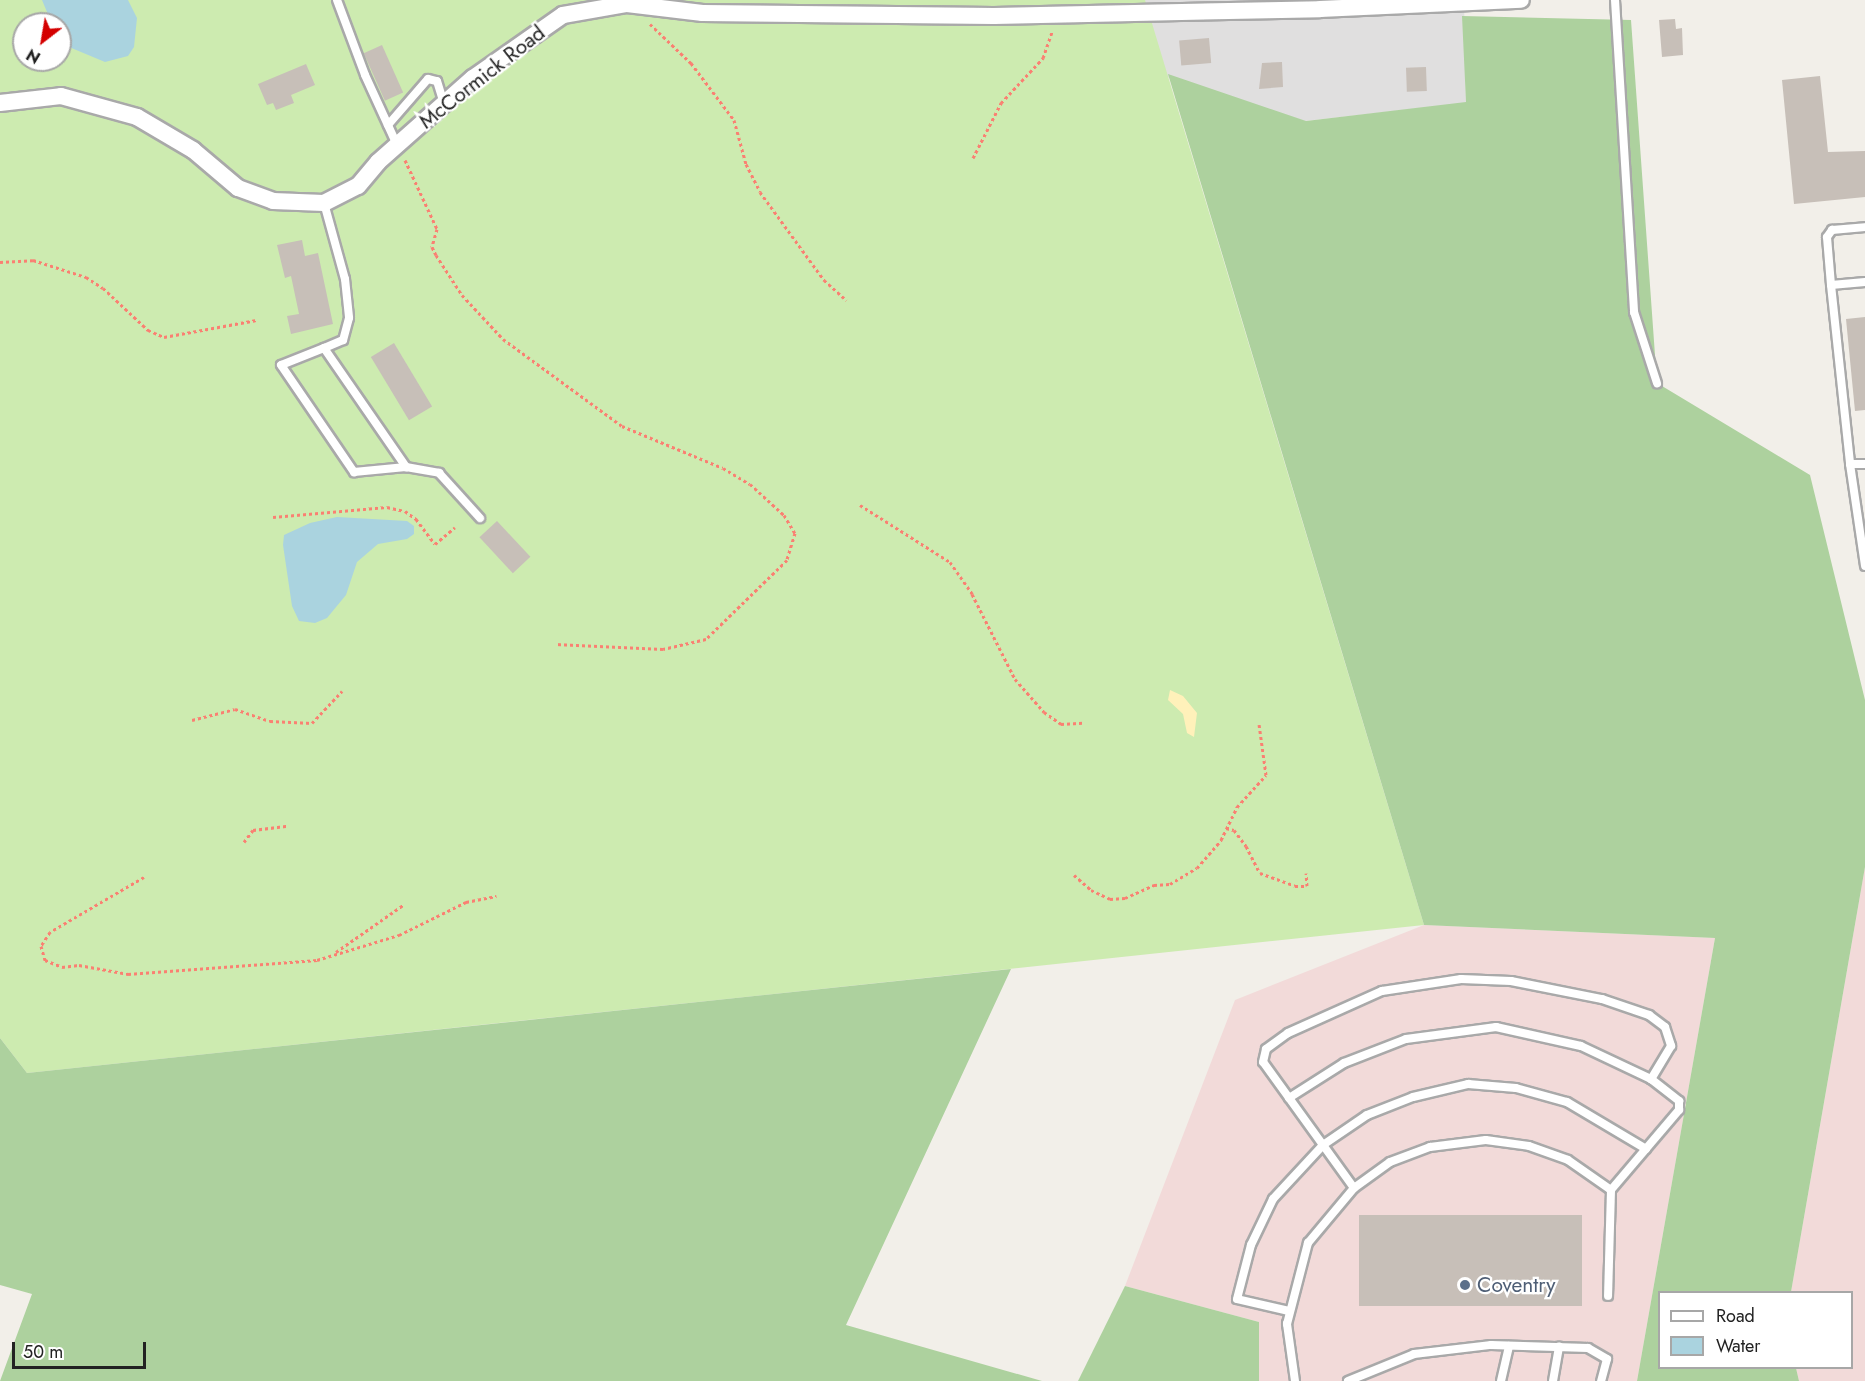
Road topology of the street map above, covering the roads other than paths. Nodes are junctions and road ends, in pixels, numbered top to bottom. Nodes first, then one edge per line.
1 (338, 0) edge
2 (1521, 0) edge
3 (1615, 0) edge
4 (1319, 5) edge
5 (0, 103) edge
6 (444, 104) junction
7 (388, 125) junction
8 (398, 145) junction
9 (324, 204) junction
10 (1865, 227) edge
11 (1865, 282) edge
12 (1830, 285) junction
13 (324, 348) junction
14 (1657, 383) dead end
15 (1850, 464) junction
16 (1865, 464) edge
17 (406, 467) junction
18 (480, 518) dead end
19 (1865, 566) edge
20 (1651, 1079) junction
21 (1289, 1098) junction
22 (1323, 1145) junction
23 (1646, 1149) junction
24 (1354, 1188) junction
25 (1611, 1190) junction
26 (1608, 1296) dead end
27 (1289, 1311) junction
28 (1509, 1346) junction
29 (1559, 1347) junction
30 (1295, 1381) edge
31 (1348, 1381) edge
32 (1501, 1381) edge
33 (1553, 1381) edge
34 (1601, 1381) edge

1 - 7 lane
2 - 4 street, McCormick Road
3 - 14 lane
4 - 6 street, McCormick Road
5 - 9 street
6 - 7 lane
6 - 8 street, McCormick Road
7 - 8 lane
8 - 9 street, McCormick Road
9 - 13 lane
10 - 12 lane
11 - 12 lane
12 - 15 lane
13 - 17 lane
13 - 17 lane
15 - 16 lane
15 - 19 lane
17 - 18 lane
20 - 21 lane
20 - 21 lane
20 - 23 lane
21 - 22 lane
22 - 23 lane
22 - 24 lane
22 - 27 lane
23 - 25 lane
24 - 25 lane
24 - 27 lane
25 - 26 lane
27 - 30 lane
28 - 29 lane
28 - 31 lane
28 - 32 lane
29 - 33 lane
29 - 34 lane

